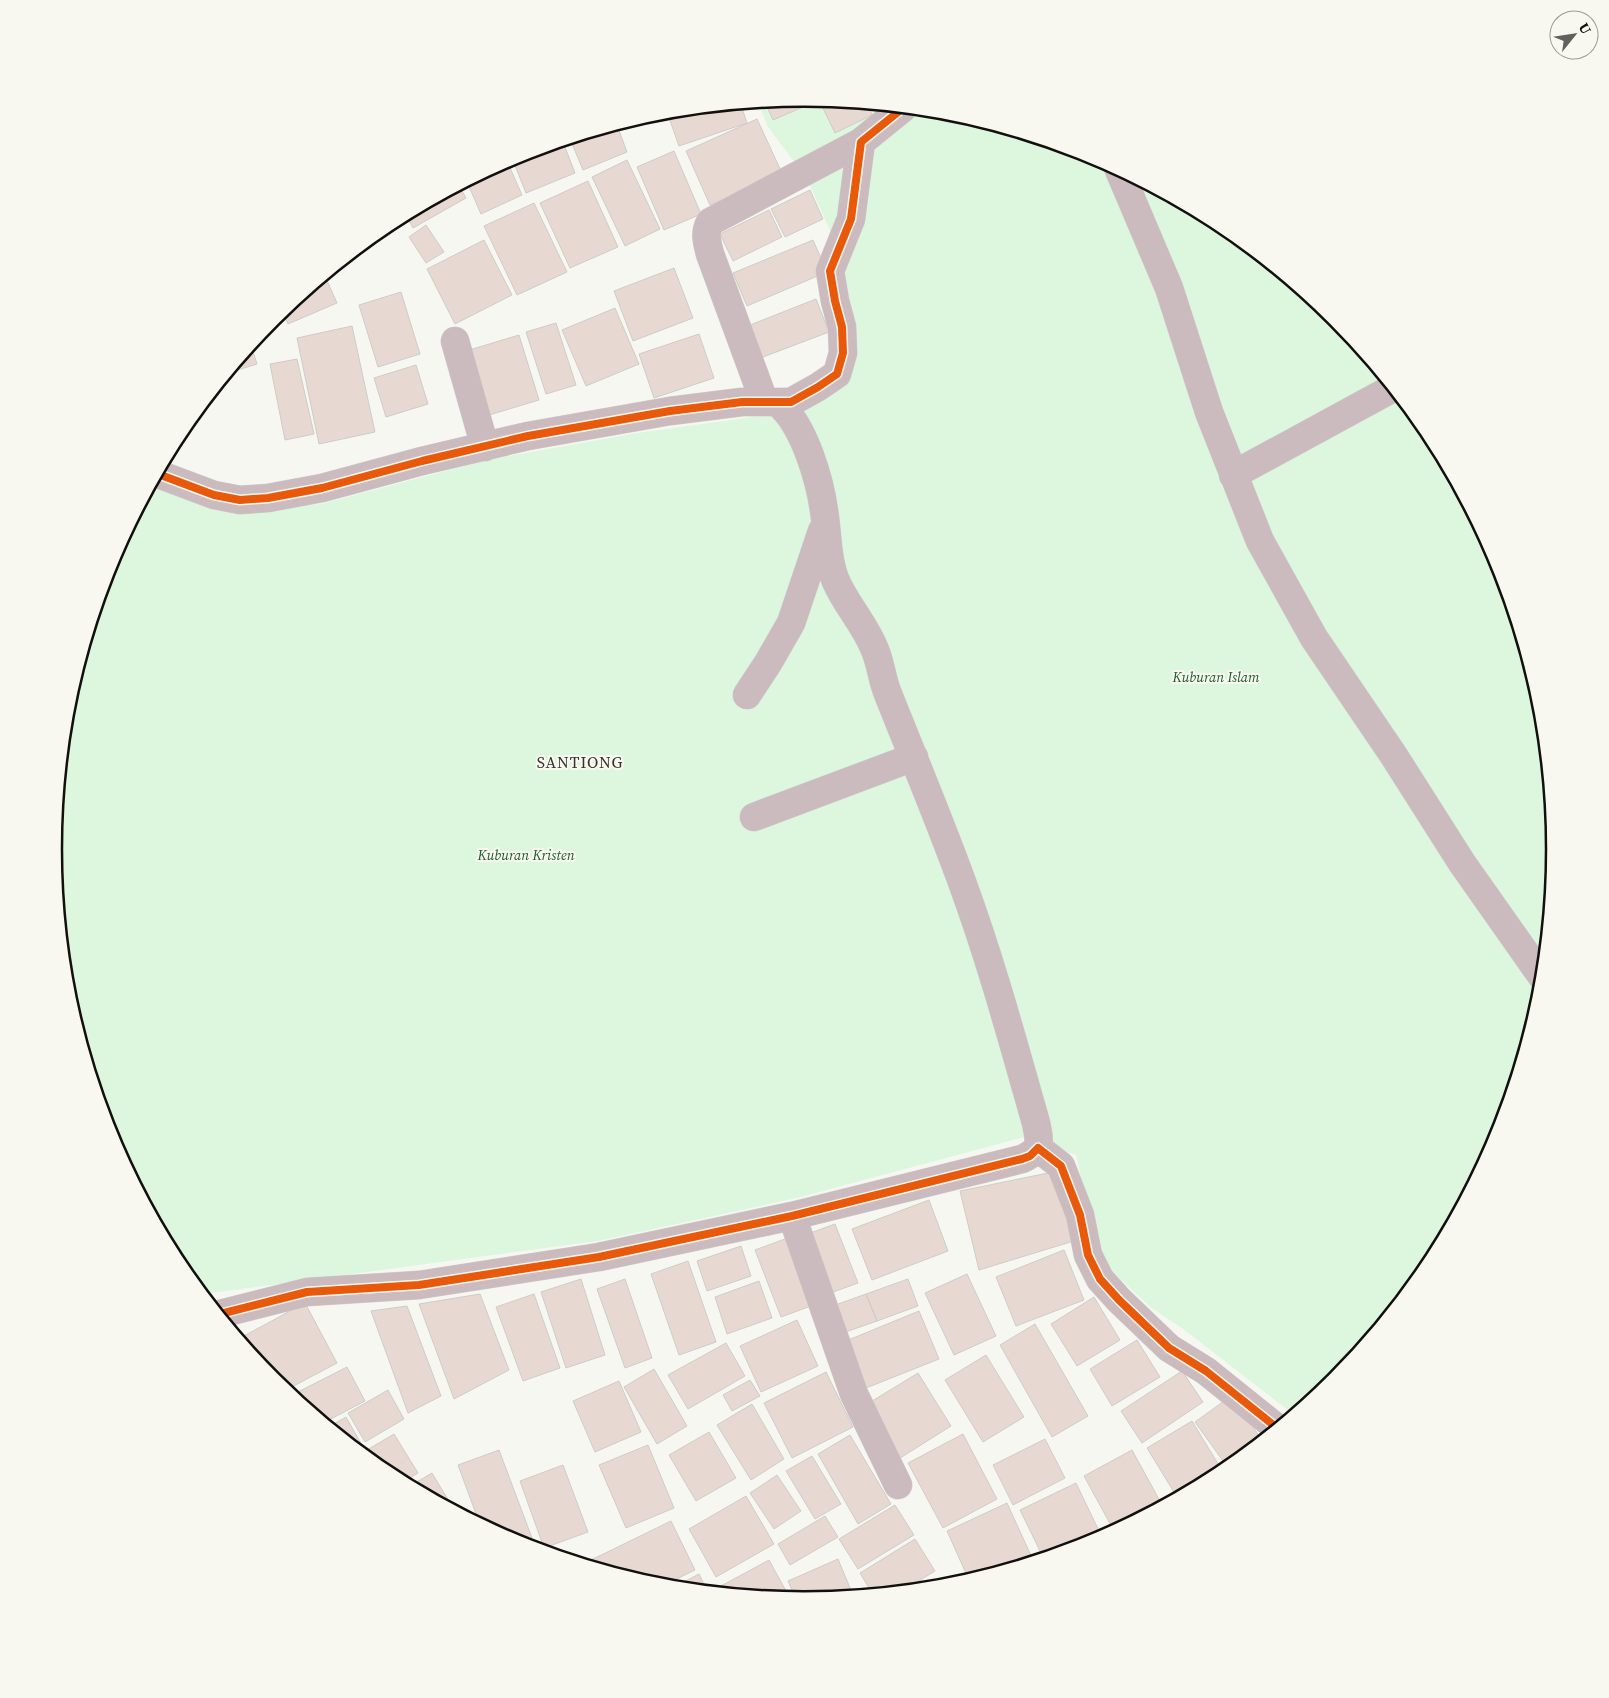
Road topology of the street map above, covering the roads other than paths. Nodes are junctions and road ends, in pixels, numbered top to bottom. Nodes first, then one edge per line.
1 (897, 113) edge
2 (861, 142) junction
3 (1123, 179) edge
4 (456, 341) dead end
5 (1388, 390) edge
6 (770, 401) junction
7 (485, 446) junction
8 (1233, 475) junction
9 (163, 476) edge
10 (826, 520) junction
11 (747, 695) dead end
12 (914, 757) junction
13 (754, 817) dead end
14 (1536, 969) edge
15 (1038, 1148) junction
16 (792, 1216) junction
17 (226, 1313) edge
18 (1273, 1424) edge
19 (898, 1485) dead end

1 - 2 street
2 - 6 street
2 - 6 street
3 - 8 street
4 - 7 street
5 - 8 street
6 - 7 street
6 - 10 street
7 - 9 street
8 - 14 street
10 - 11 street
10 - 12 street
12 - 13 street
12 - 15 street
15 - 16 street
15 - 18 street
16 - 17 street
16 - 19 street

